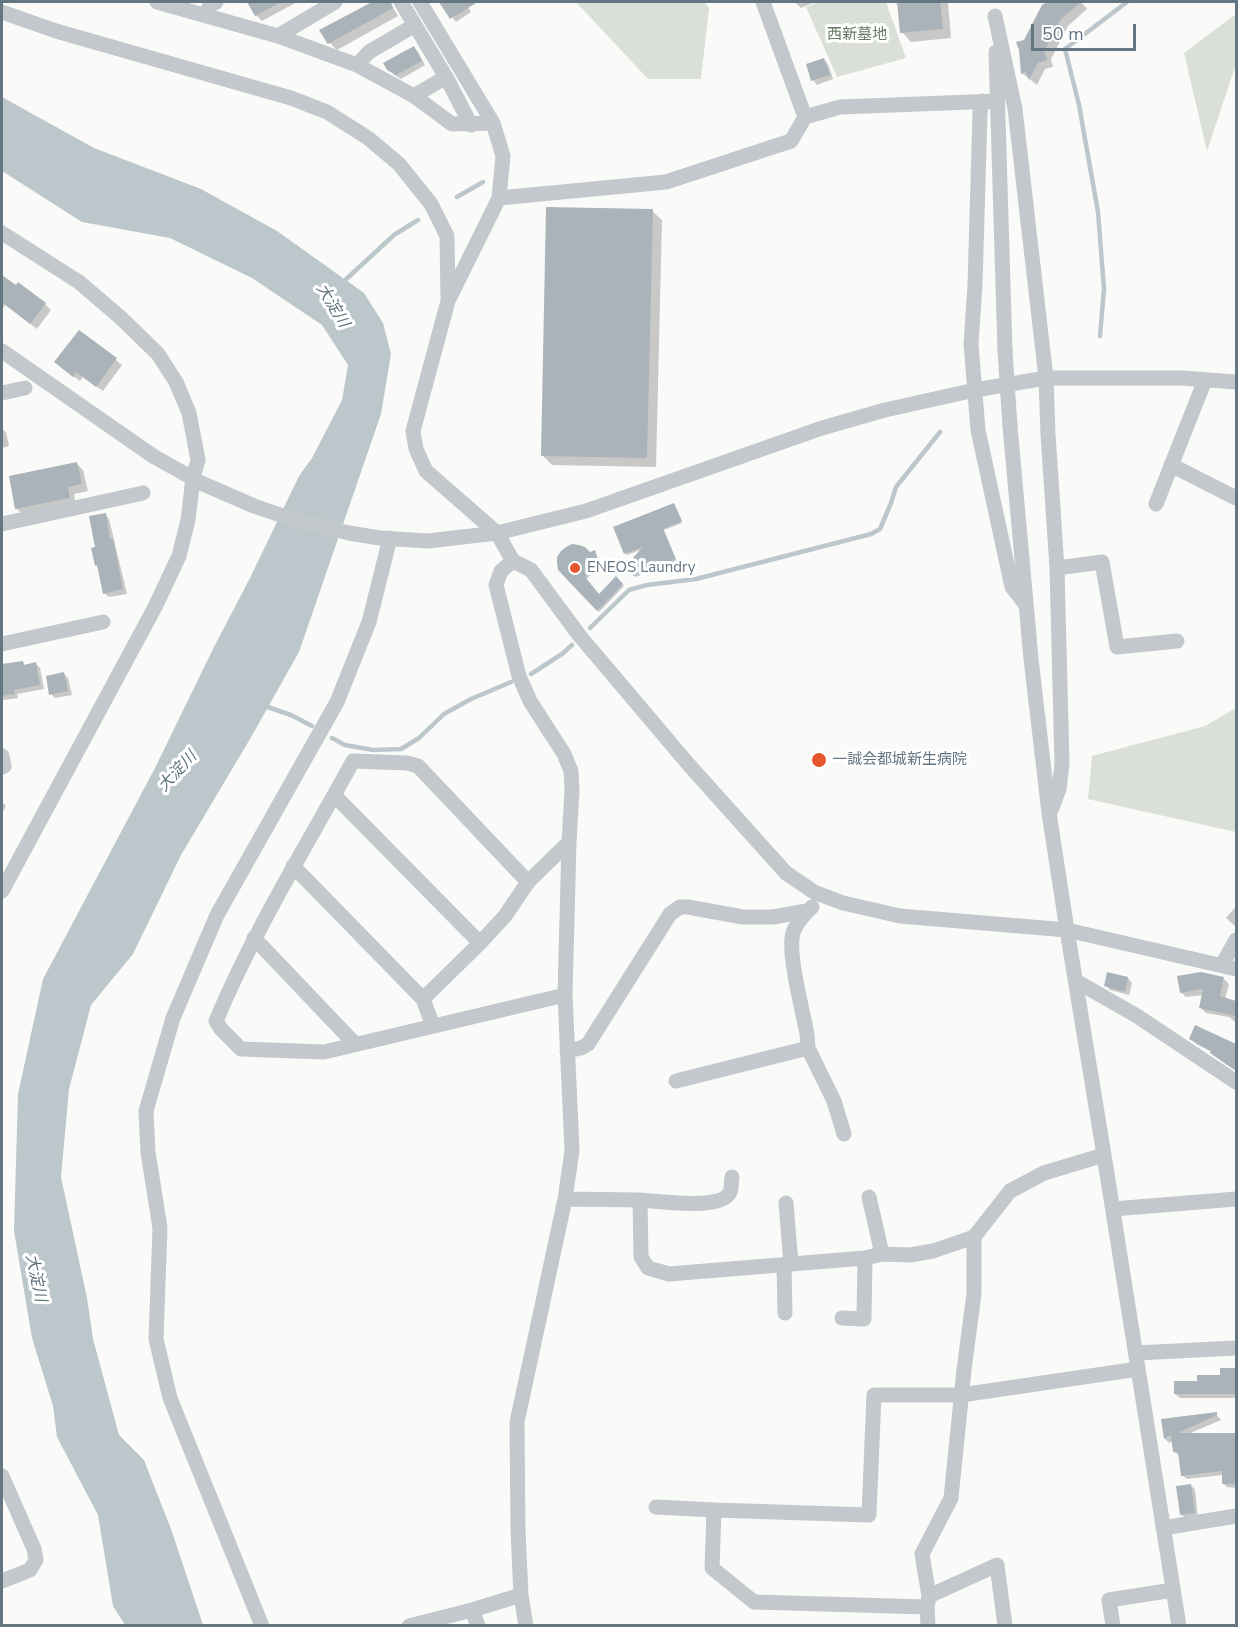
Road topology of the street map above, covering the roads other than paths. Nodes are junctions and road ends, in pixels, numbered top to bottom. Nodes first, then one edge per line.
1 (156, 2) edge
2 (216, 2) edge
3 (335, 2) edge
4 (401, 2) edge
5 (420, 2) edge
6 (763, 2) edge
7 (995, 9) edge
8 (2, 12) edge
9 (204, 14) junction
10 (415, 25) junction
11 (278, 36) junction
12 (357, 65) junction
13 (446, 77) junction
14 (414, 96) junction
15 (989, 101) junction
16 (805, 117) junction
17 (493, 123) junction
18 (471, 125) junction
19 (499, 198) junction
20 (2, 233) edge
21 (448, 301) junction
22 (2, 351) edge
23 (1046, 378) junction
24 (1205, 380) junction
25 (1236, 382) edge
26 (25, 388) dead end
27 (975, 390) junction
28 (2, 393) edge
29 (1171, 465) junction
30 (197, 480) junction
31 (143, 494) dead end
32 (1236, 498) edge
33 (1156, 504) dead end
34 (2, 524) edge
35 (497, 533) junction
36 (385, 538) junction
37 (513, 561) junction
38 (1057, 568) junction
39 (1026, 605) junction
40 (104, 622) dead end
41 (1178, 641) dead end
42 (2, 644) edge
43 (2, 756) edge
44 (2, 767) edge
45 (334, 795) junction
46 (1049, 813) junction
47 (568, 842) junction
48 (293, 866) junction
49 (528, 882) junction
50 (2, 891) edge
51 (826, 897) junction
52 (807, 911) junction
53 (1067, 930) junction
54 (254, 938) junction
55 (1236, 940) edge
56 (480, 943) junction
57 (1229, 967) edge
58 (1076, 981) junction
59 (565, 995) junction
60 (423, 999) junction
61 (433, 1026) junction
62 (355, 1044) junction
63 (808, 1048) junction
64 (567, 1051) junction
65 (676, 1081) dead end
66 (1236, 1082) edge
67 (844, 1134) dead end
68 (1104, 1155) junction
69 (732, 1178) dead end
70 (869, 1197) dead end
71 (565, 1199) junction
72 (640, 1200) junction
73 (1236, 1200) edge
74 (786, 1203) dead end
75 (1113, 1209) junction
76 (974, 1237) junction
77 (882, 1254) junction
78 (865, 1258) junction
79 (788, 1265) junction
80 (785, 1313) dead end
81 (842, 1318) dead end
82 (1236, 1348) edge
83 (1136, 1353) junction
84 (1138, 1369) junction
85 (961, 1395) junction
86 (2, 1476) edge
87 (656, 1507) dead end
88 (714, 1510) junction
89 (1236, 1516) edge
90 (1163, 1528) junction
91 (2, 1581) edge
92 (1173, 1590) junction
93 (521, 1595) junction
94 (928, 1602) junction
95 (472, 1610) junction
96 (262, 1626) edge
97 (409, 1626) edge
98 (478, 1626) edge
99 (526, 1626) edge
100 (928, 1626) edge
101 (1005, 1626) edge
102 (1113, 1626) edge
103 (1179, 1626) edge

1 - 9 street
2 - 9 street
3 - 11 street
4 - 10 street
5 - 17 street
6 - 16 street
7 - 15 street
7 - 23 street
8 - 21 street
9 - 11 street
10 - 12 street
10 - 13 street
11 - 12 street
12 - 14 street
13 - 14 street
13 - 18 street
14 - 18 street
15 - 16 street
15 - 27 street
15 - 39 street, bridge
16 - 19 street
17 - 18 street
17 - 19 street
19 - 21 street
20 - 30 street
21 - 35 street
22 - 30 street
23 - 24 street
23 - 27 street
23 - 38 street
24 - 25 street
24 - 29 street
26 - 28 street
27 - 35 street
27 - 39 street
29 - 32 street
29 - 33 street
30 - 36 street
30 - 50 street
31 - 34 street
35 - 36 street
35 - 37 street
36 - 96 street
37 - 47 street
37 - 51 street
38 - 41 street
38 - 46 street
39 - 46 street
40 - 42 street
43 - 44 street
45 - 48 street
45 - 49 street
45 - 56 street
46 - 53 street
47 - 49 street
47 - 59 street
48 - 54 street
48 - 60 street
49 - 56 street
51 - 52 street
51 - 53 street
52 - 63 street
52 - 64 street
53 - 57 street
53 - 58 street
54 - 62 street
54 - 62 street
55 - 57 street
56 - 60 street
58 - 66 street
58 - 68 street
59 - 61 street
59 - 64 street
60 - 61 street
61 - 62 street
63 - 65 street
63 - 67 street
64 - 71 street
68 - 75 street
68 - 76 street
69 - 72 street
70 - 77 street
71 - 72 street
71 - 93 street
72 - 79 street
73 - 75 street
74 - 79 street
75 - 83 street
76 - 77 street
76 - 85 street
77 - 78 street
78 - 79 street
78 - 81 street
79 - 80 street
82 - 83 street
83 - 84 street
84 - 85 street
84 - 90 street
85 - 88 street
85 - 94 street
86 - 91 street
87 - 88 street
88 - 94 street
89 - 90 street
90 - 92 street
92 - 102 street
92 - 103 street
93 - 95 street
93 - 99 street
94 - 100 street
94 - 101 street
95 - 97 street
95 - 98 street

